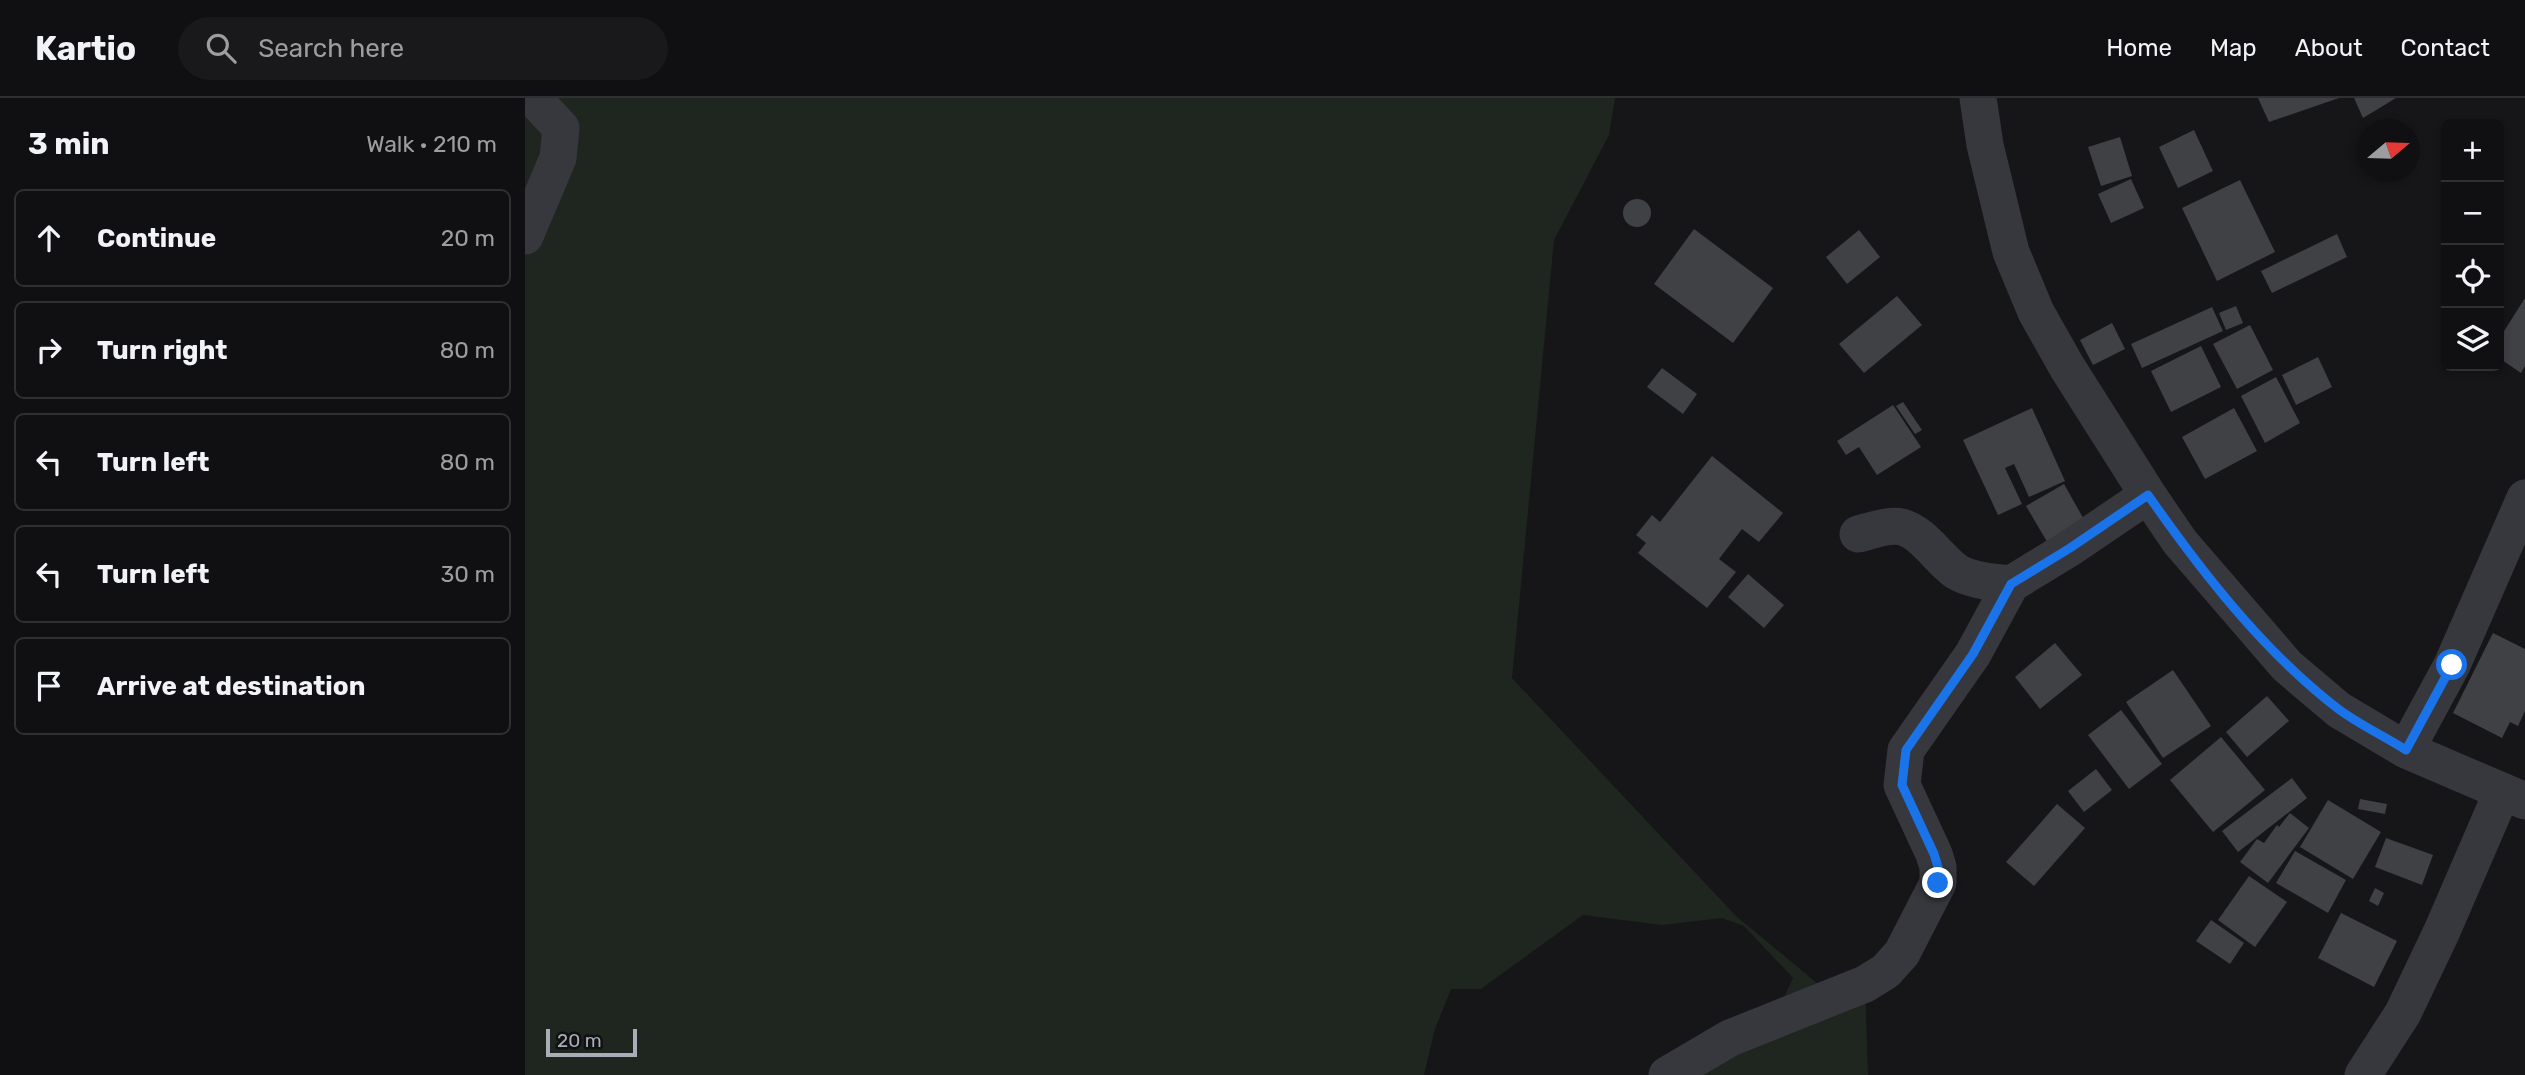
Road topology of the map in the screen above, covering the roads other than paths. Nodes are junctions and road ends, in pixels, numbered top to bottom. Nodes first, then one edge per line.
1 (530, 98) edge
2 (1978, 98) edge
3 (525, 236) edge
4 (2148, 495) junction
5 (2525, 498) edge
6 (1858, 534) dead end
7 (2011, 584) junction
8 (2406, 750) junction
9 (2513, 796) edge
10 (1667, 1075) edge
11 (2363, 1075) edge

1 - 3 street
2 - 4 street
4 - 7 street
4 - 8 street
5 - 8 street
6 - 7 street
7 - 10 street
8 - 9 street
9 - 11 street

